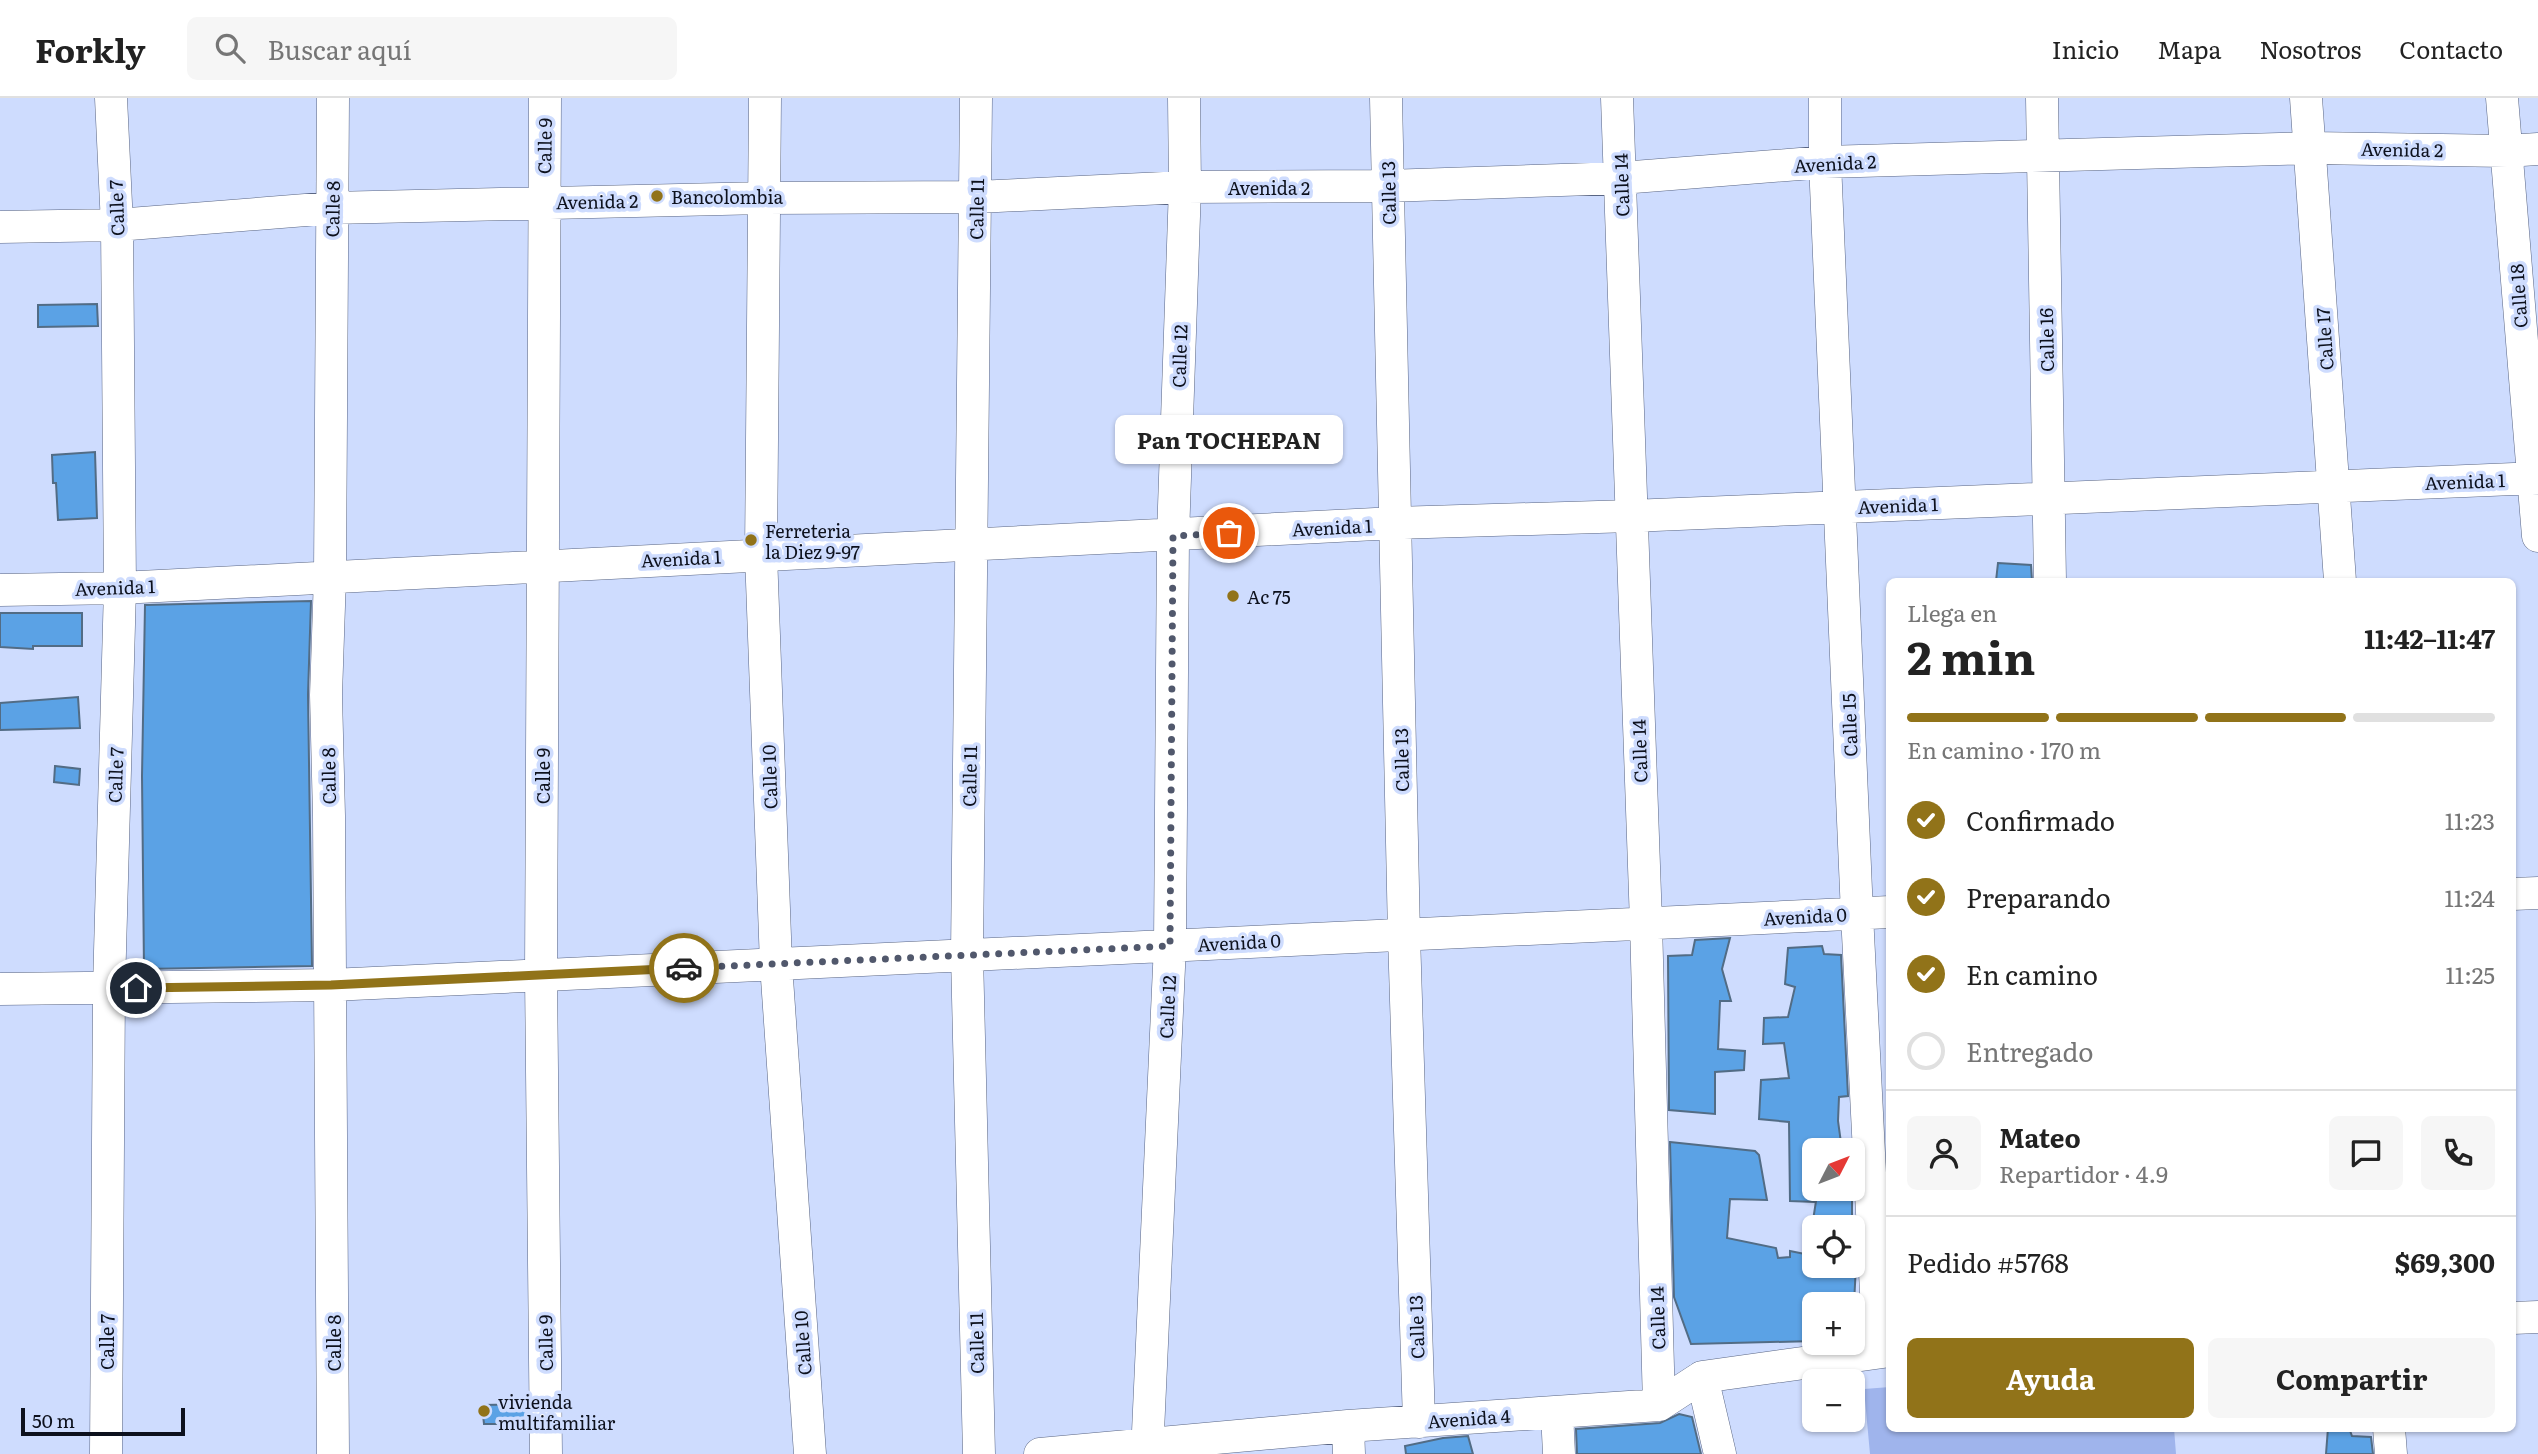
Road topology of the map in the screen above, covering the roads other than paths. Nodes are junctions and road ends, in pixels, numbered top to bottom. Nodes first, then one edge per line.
1 (111, 98) edge
2 (333, 98) edge
3 (545, 98) edge
4 (765, 98) edge
5 (976, 98) edge
6 (1184, 98) edge
7 (1386, 98) edge
8 (1617, 98) edge
9 (1825, 98) edge
10 (2042, 98) edge
11 (2306, 98) edge
12 (2502, 98) edge
13 (2311, 148) junction
14 (2538, 149) edge
15 (2507, 151) junction
16 (2043, 156) junction
17 (1825, 162) junction
18 (1621, 178) junction
19 (1387, 186) junction
20 (1185, 187) junction
21 (977, 197) junction
22 (765, 198) junction
23 (544, 202) junction
24 (331, 208) junction
25 (117, 225) junction
26 (0, 227) edge
27 (2535, 478) edge
28 (2334, 486) junction
29 (2048, 499) junction
30 (1840, 508) junction
31 (1631, 516) junction
32 (1395, 523) junction
33 (1173, 536) junction
34 (2538, 536) edge
35 (971, 545) junction
36 (761, 554) junction
37 (542, 566) junction
38 (330, 576) junction
39 (2050, 578) edge
40 (2340, 578) edge
41 (120, 588) junction
42 (0, 590) edge
43 (2538, 893) edge
44 (2516, 894) edge
45 (1886, 912) edge
46 (1857, 914) junction
47 (1646, 923) junction
48 (1404, 935) junction
49 (1170, 946) junction
50 (967, 955) junction
51 (776, 964) junction
52 (541, 975) junction
53 (331, 985) junction
54 (108, 988) junction
55 (0, 989) edge
56 (2538, 1317) edge
57 (2516, 1318) edge
58 (1884, 1352) edge
59 (1702, 1377) junction
60 (1659, 1405) junction
61 (1557, 1412) junction
62 (1419, 1422) junction
63 (2389, 1432) edge
64 (1349, 1440) edge
65 (1147, 1449) edge
66 (105, 1454) edge
67 (333, 1454) edge
68 (546, 1454) edge
69 (810, 1454) edge
70 (979, 1454) edge
71 (1040, 1454) edge
72 (1559, 1454) edge
73 (1720, 1454) edge
74 (2391, 1454) edge

1 - 25 street, Calle 7
2 - 24 street, Calle 8
3 - 23 street, Calle 9
4 - 22 street, Calle 10
5 - 21 street, Calle 11
6 - 20 street, Calle 12
7 - 19 street, Calle 13
8 - 18 street, Calle 14
9 - 17 street, Calle 15
10 - 16 street, Calle 16
11 - 13 street, Calle 17
12 - 15 street, Calle 18
13 - 15 street, Avenida 2
13 - 16 street, Avenida 2
13 - 28 street, Calle 17
14 - 15 street, Avenida 2
15 - 27 street, Calle 18
16 - 17 street, Avenida 2
16 - 29 street, Calle 16
17 - 18 street, Avenida 2
17 - 30 street, Calle 15
18 - 19 street, Avenida 2
18 - 31 street, Calle 14
19 - 20 street, Avenida 2
19 - 32 street, Calle 13
20 - 21 street, Avenida 2
20 - 33 street, Calle 12
21 - 22 street, Avenida 2
21 - 35 street, Calle 11
22 - 23 street, Avenida 2
22 - 36 street, Calle 10
23 - 24 street, Avenida 2
23 - 37 street, Calle 9
24 - 25 street, Avenida 2
24 - 38 street, Calle 8
25 - 26 street, Avenida 2
25 - 41 street, Calle 7
27 - 28 street, Avenida 1
27 - 34 street, Calle 18
28 - 29 street, Avenida 1
28 - 40 street, Calle 17
29 - 30 street, Avenida 1
29 - 39 street, Calle 16
30 - 31 street, Avenida 1
30 - 46 street, Calle 15
31 - 32 street, Avenida 1
31 - 47 street, Calle 14
32 - 33 street, Avenida 1
32 - 48 street, Calle 13
33 - 35 street, Avenida 1
33 - 49 street, Calle 12
35 - 36 street, Avenida 1
35 - 50 street, Calle 11
36 - 37 street, Avenida 1
36 - 51 street, Calle 10
37 - 38 street, Avenida 1
37 - 52 street, Calle 9
38 - 41 street, Avenida 1
38 - 53 street, Calle 8
41 - 42 street, Avenida 1
41 - 54 street, Calle 7
43 - 44 street
45 - 46 street, Avenida 0
46 - 47 street, Avenida 0
46 - 58 street, Calle 15
47 - 48 street, Avenida 0
47 - 60 street, Calle 14
48 - 49 street, Avenida 0
48 - 62 street, Calle 13
49 - 50 street, Avenida 0
49 - 65 street, Calle 12
50 - 51 street, Avenida 0
50 - 70 street, Calle 11
51 - 52 street, Avenida 0
51 - 69 street, Calle 10
52 - 53 street, Avenida 0
52 - 68 street, Calle 9
53 - 54 street, Avenida 0
53 - 67 street, Calle 8
54 - 55 street, Avenida 0
54 - 66 street, Calle 7
56 - 57 street
58 - 59 street, Avenida 4
59 - 60 street, Avenida 4
59 - 73 street
60 - 61 street, Avenida 4
61 - 62 street, Avenida 4
61 - 72 street
62 - 64 street, Avenida 4
63 - 74 street
64 - 65 street, Avenida 4
65 - 71 street, Avenida 4

